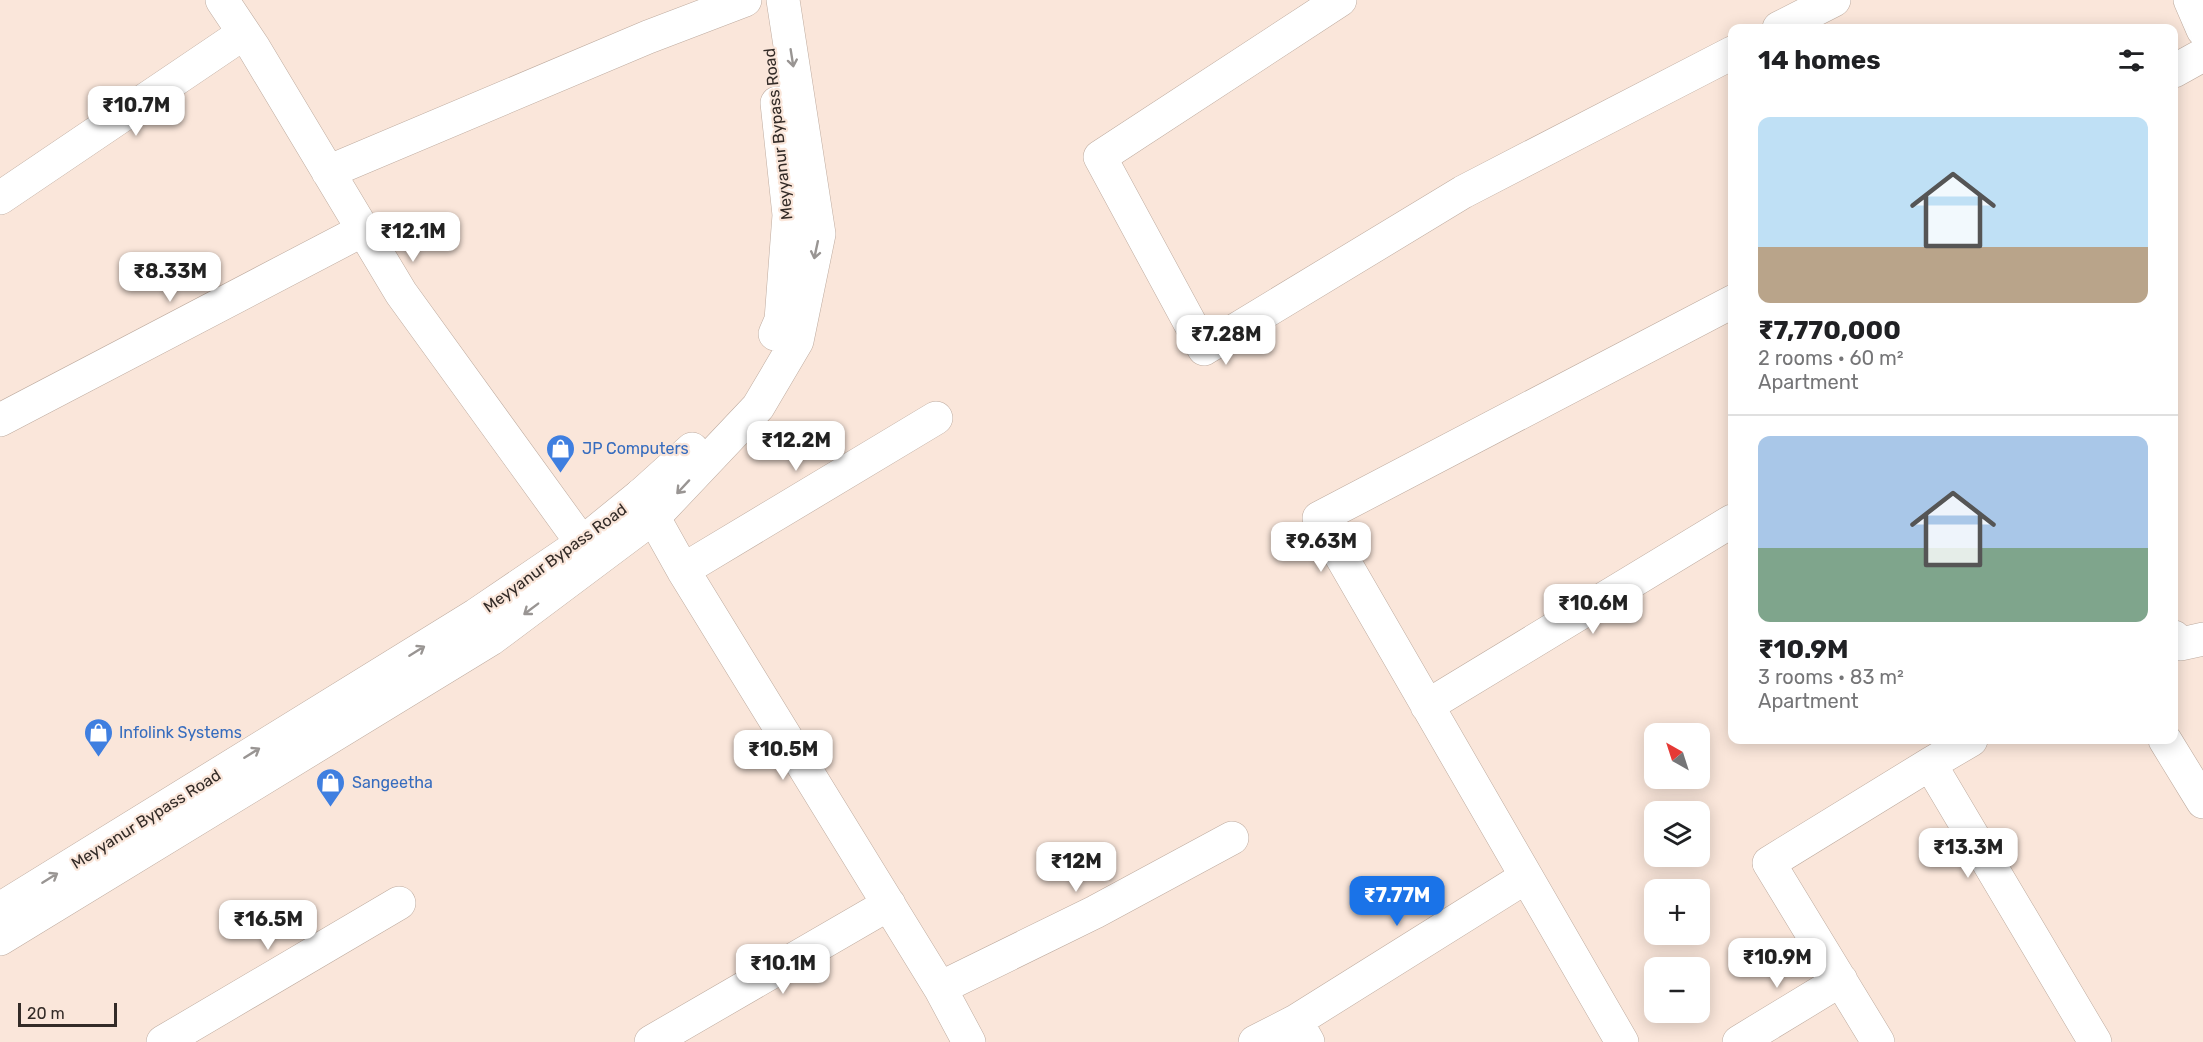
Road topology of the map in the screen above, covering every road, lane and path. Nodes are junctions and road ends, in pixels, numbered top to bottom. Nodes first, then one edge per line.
1 (222, 0) edge
2 (745, 0) edge
3 (763, 0) edge
4 (783, 0) edge
5 (1340, 0) edge
6 (1834, 0) edge
7 (2190, 0) edge
8 (1787, 24) edge
9 (2203, 30) edge
10 (244, 33) junction
11 (1728, 55) edge
12 (2203, 55) edge
13 (2178, 69) edge
14 (328, 172) junction
15 (0, 198) edge
16 (363, 230) junction
17 (1728, 304) edge
18 (936, 418) dead end
19 (0, 420) edge
20 (648, 506) junction
21 (1728, 523) edge
22 (582, 543) junction
23 (683, 570) junction
24 (2203, 639) edge
25 (2178, 641) edge
26 (1427, 706) junction
27 (1964, 744) edge
28 (2167, 744) edge
29 (1930, 764) junction
30 (2203, 802) edge
31 (1232, 838) dead end
32 (1526, 877) junction
33 (399, 903) dead end
34 (888, 904) junction
35 (0, 909) edge
36 (0, 939) edge
37 (1841, 980) junction
38 (940, 987) junction
39 (1302, 1032) edge
40 (163, 1042) edge
41 (651, 1042) edge
42 (969, 1042) edge
43 (1255, 1042) edge
44 (1622, 1042) edge
45 (1739, 1042) edge
46 (1878, 1042) edge
47 (2095, 1042) edge

1 - 10 street
2 - 14 street
3 - 20 street, Meyyanur Bypass Road
4 -> 20 street
5 - 11 street
6 - 8 street
7 - 9 street
10 - 14 street
10 - 15 street
12 - 13 street
14 - 16 street
16 - 19 street
16 - 22 street
17 - 26 street
18 - 23 street
20 - 22 street, Meyyanur Bypass Road
20 - 23 street
20 -> 36 street
21 - 26 street
35 -> 22 street, Meyyanur Bypass Road
23 - 34 street
24 - 25 street
26 - 32 street
27 - 29 street
28 - 30 street
29 - 37 street
29 - 47 street
31 - 38 street
32 - 39 street
32 - 44 street
33 - 40 street
34 - 38 street
34 - 41 street
37 - 45 street
37 - 46 street
38 - 42 street
39 - 43 street

